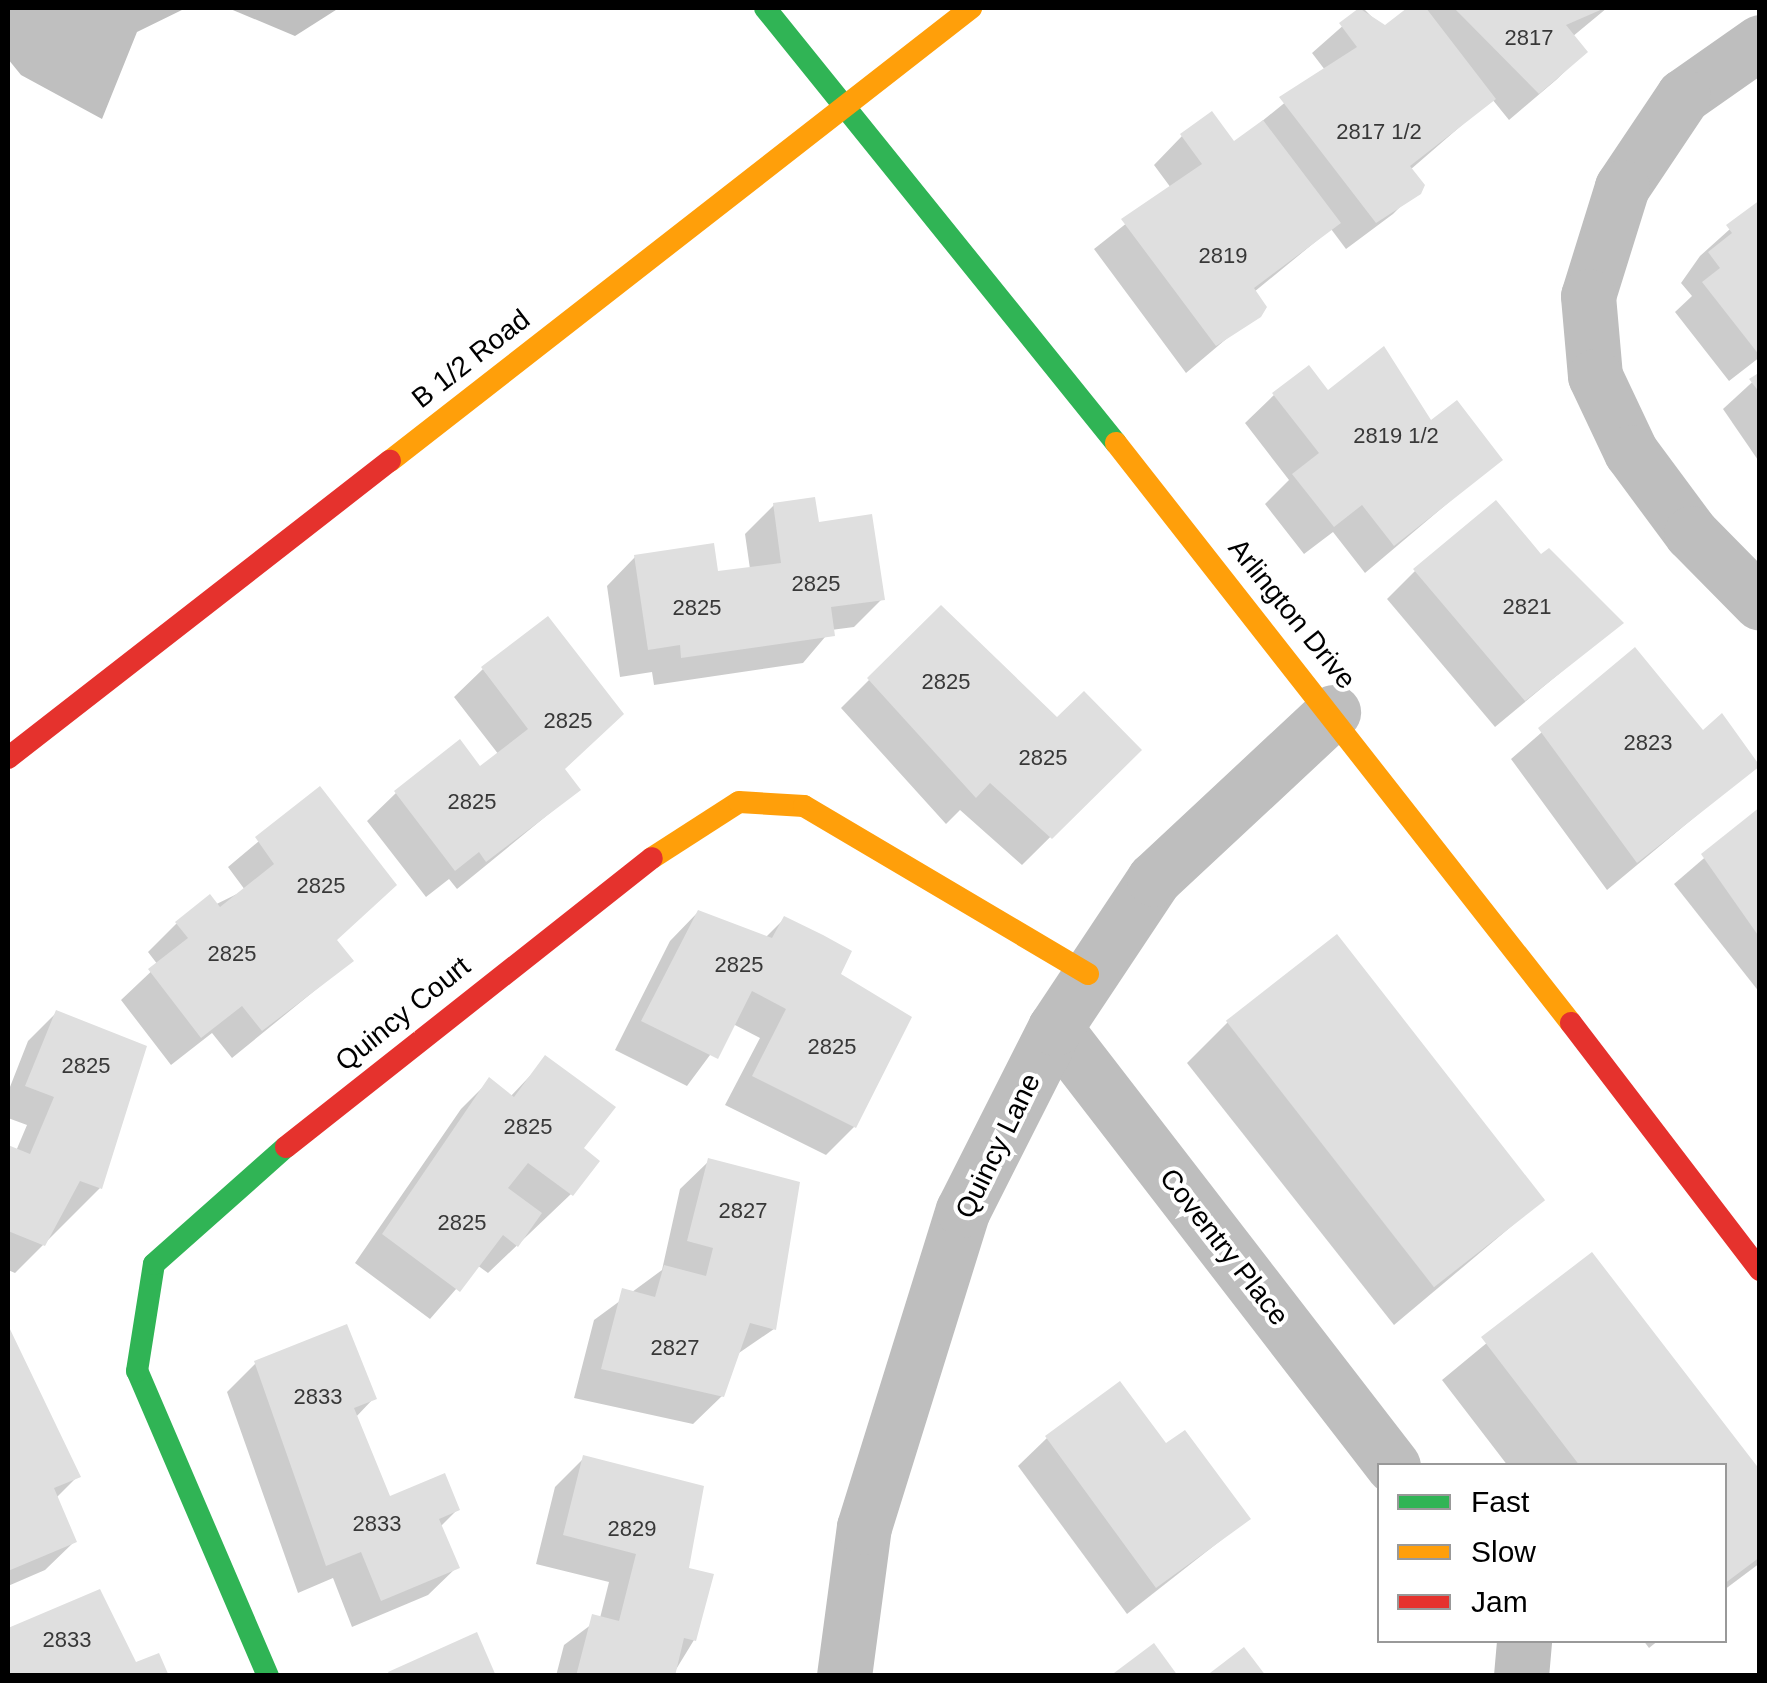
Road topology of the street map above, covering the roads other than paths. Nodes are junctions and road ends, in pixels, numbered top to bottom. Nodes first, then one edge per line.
1 (765, 8) edge
2 (971, 8) edge
3 (1760, 42) edge
4 (841, 108) junction
5 (1760, 603) edge
6 (1333, 712) junction
7 (8, 758) edge
8 (1088, 974) junction
9 (1055, 1028) junction
10 (1754, 1253) edge
11 (1391, 1463) edge
12 (1524, 1643) edge
13 (268, 1676) edge
14 (844, 1676) edge
15 (1521, 1676) edge

1 - 4 street, Arlington Drive
2 - 4 street, B 1/2 Road
3 - 5 street
4 - 6 street, Arlington Drive
4 - 7 street, B 1/2 Road
6 - 8 street, Quincy Lane
6 - 10 street, Arlington Drive
8 - 9 street, Quincy Lane
8 - 13 street, Quincy Court
9 - 11 street, Coventry Place
9 - 14 street, Quincy Lane
12 - 15 street

